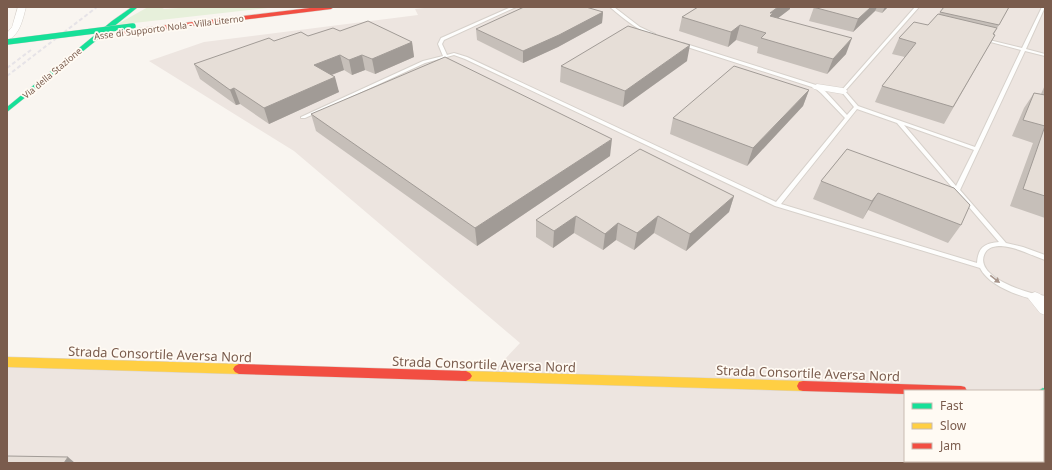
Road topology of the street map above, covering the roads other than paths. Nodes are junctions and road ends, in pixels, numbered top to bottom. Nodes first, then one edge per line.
1 (22, 7) edge
2 (135, 7) edge
3 (293, 7) edge
4 (331, 7) edge
5 (514, 7) edge
6 (612, 7) edge
7 (917, 7) edge
8 (1044, 7) edge
9 (905, 20) junction
10 (913, 22) edge
11 (130, 29) junction
12 (656, 36) edge
13 (7, 38) edge
14 (979, 38) edge
15 (7, 42) edge
16 (678, 43) edge
17 (7, 47) edge
18 (1024, 50) junction
19 (445, 55) junction
20 (1045, 55) edge
21 (816, 87) junction
22 (842, 91) junction
23 (856, 107) junction
24 (7, 110) edge
25 (303, 116) dead end
26 (846, 118) junction
27 (899, 123) junction
28 (976, 149) junction
29 (957, 190) junction
30 (778, 205) junction
31 (1004, 244) junction
32 (1045, 258) edge
33 (983, 267) junction
34 (1040, 298) edge
35 (1045, 309) edge
36 (7, 362) edge
37 (928, 390) edge

1 - 13 street
2 - 24 main road, Via della Stazione
3 - 11 main road, Asse di Supporto Nola - Villa Literno
4 - 11 main road, Asse di Supporto Nola - Villa Literno
5 - 19 lane
6 - 12 lane
7 - 9 lane
8 - 18 lane
9 - 10 lane
9 - 22 lane
11 - 15 main road, Asse di Supporto Nola - Villa Literno, bridge
11 - 17 main road, Asse di Supporto Nola - Villa Literno
14 - 18 lane
16 - 21 lane
18 - 20 lane
18 - 28 lane
19 - 25 lane
19 - 30 lane
21 - 22 street
21 - 26 lane
22 - 23 lane
23 - 26 lane
23 - 27 lane
26 - 30 lane
27 - 28 lane
27 - 29 lane
28 - 29 lane
29 - 31 lane
30 - 33 lane
31 - 32 lane
31 - 33 lane
33 -> 34 lane
34 - 35 street
36 - 37 main road, Strada Consortile Aversa Nord

